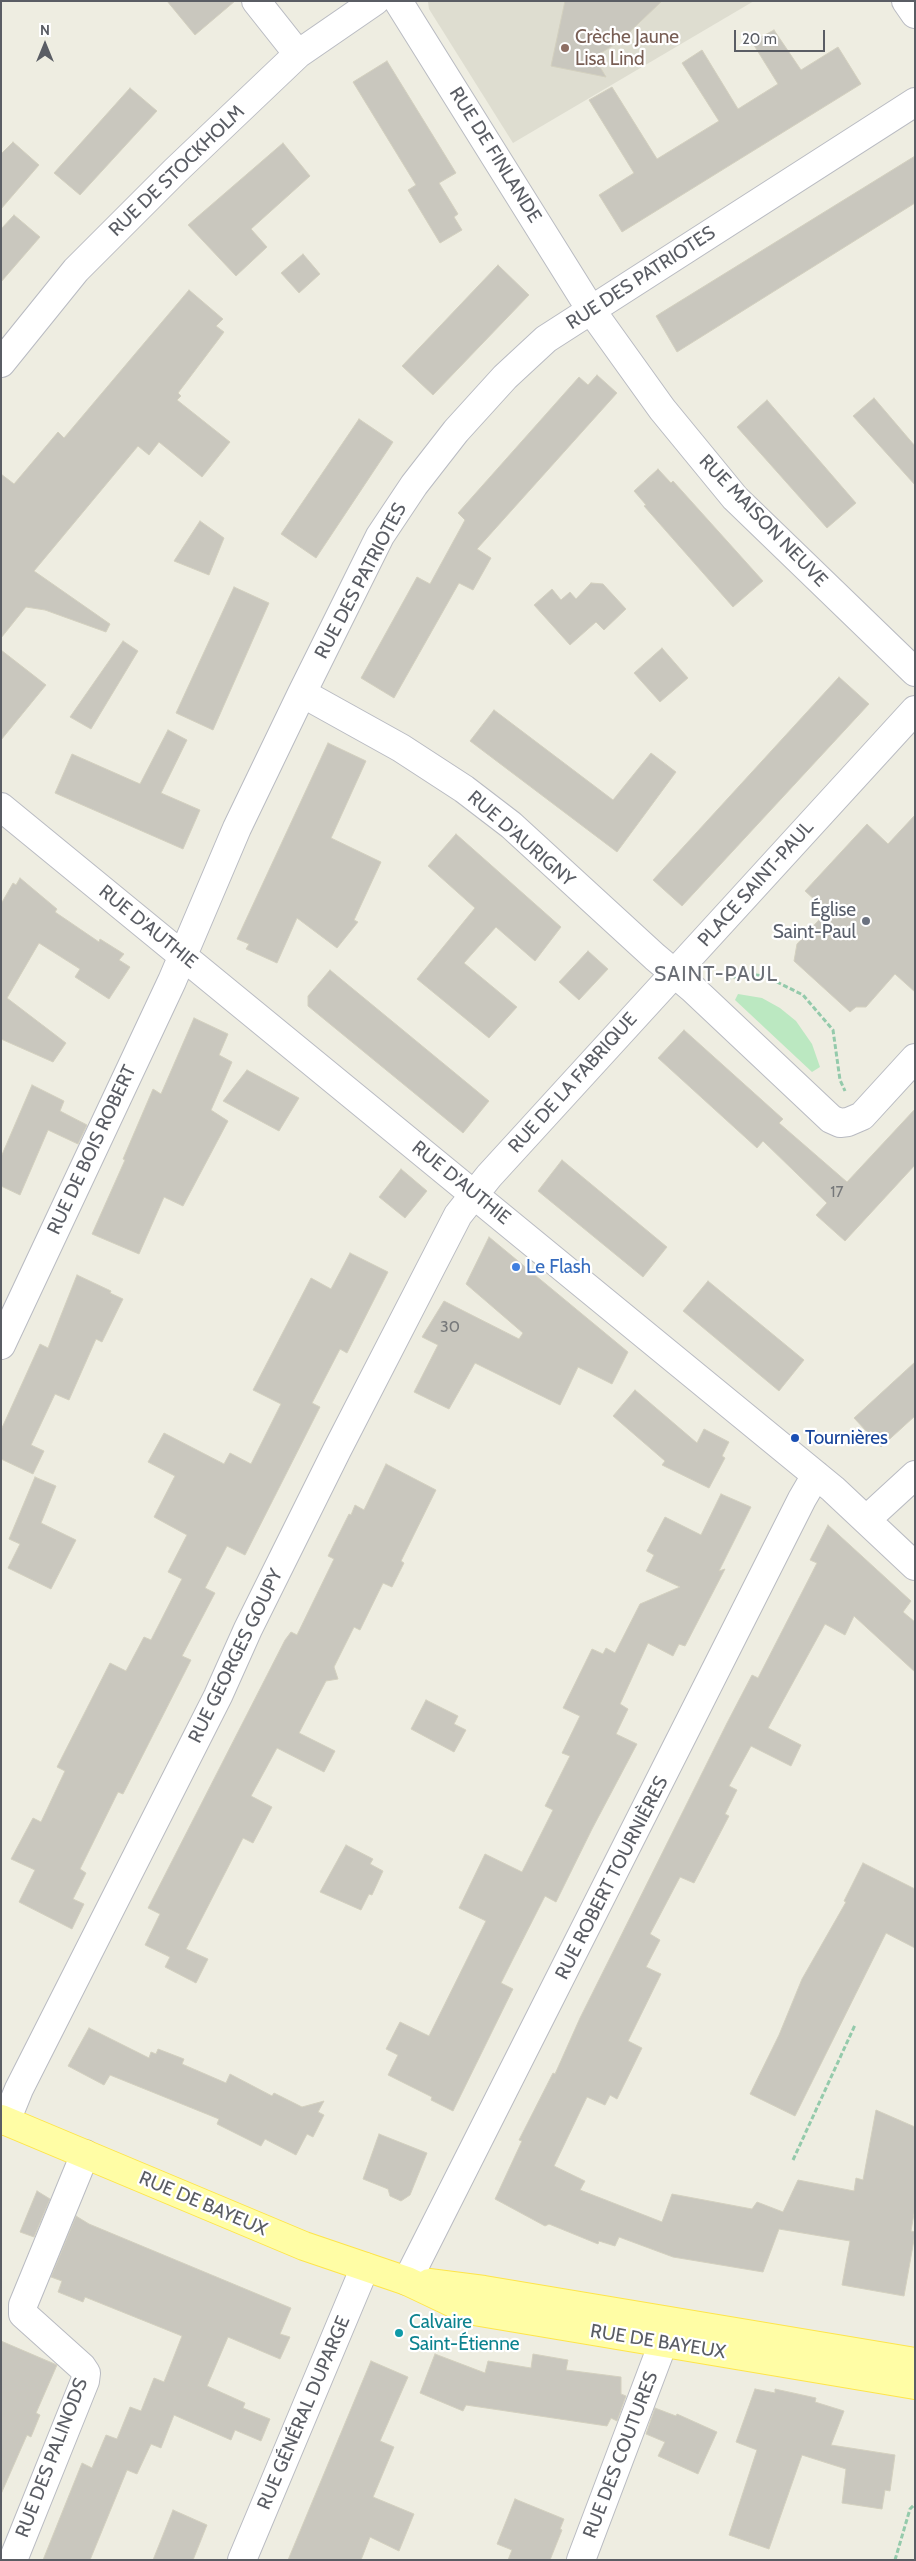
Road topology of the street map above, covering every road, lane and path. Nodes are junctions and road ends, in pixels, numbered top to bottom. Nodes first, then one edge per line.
1 (256, 1) edge
2 (375, 1) edge
3 (398, 1) edge
4 (906, 1) edge
5 (915, 14) edge
6 (298, 54) junction
7 (915, 102) edge
8 (591, 310) junction
9 (1, 363) edge
10 (915, 672) edge
11 (302, 693) junction
12 (915, 710) edge
13 (1, 807) edge
14 (182, 955) junction
15 (675, 973) junction
16 (720, 980) dead end
17 (915, 1058) edge
18 (847, 1094) dead end
19 (474, 1194) junction
20 (1, 1345) edge
21 (816, 1475) junction
22 (915, 1475) edge
23 (866, 1520) junction
24 (915, 1566) edge
25 (855, 2025) dead end
26 (4, 2120) edge
27 (84, 2154) junction
28 (793, 2160) dead end
29 (365, 2267) junction
30 (407, 2281) junction
31 (668, 2332) junction
32 (915, 2362) edge
33 (915, 2384) edge
34 (915, 2504) edge
35 (13, 2560) edge
36 (242, 2560) edge
37 (581, 2560) edge
38 (895, 2560) edge

1 - 6 street
2 - 6 street, RUE DE STOCKHOLM
3 - 8 street, RUE DE FINLANDE
4 - 5 street
6 - 9 street, RUE DE STOCKHOLM
7 - 8 street, RUE DES PATRIOTES
8 - 10 street, RUE MAISON NEUVE
8 - 11 street, RUE DES PATRIOTES
11 - 14 street, RUE DES PATRIOTES
11 - 15 street, RUE D'AURIGNY
12 - 15 street, PLACE SAINT-PAUL
13 - 14 street, RUE D'AUTHIE
14 - 19 street, RUE D'AUTHIE
14 - 20 street, RUE DE BOIS ROBERT
15 - 17 street
15 - 19 street, RUE DE LA FABRIQUE
16 - 18 path
19 - 21 street, RUE D'AUTHIE
19 - 26 street, RUE GEORGES GOUPY
21 - 23 street, RUE D'AUTHIE
21 - 30 street, RUE ROBERT TOURNIÈRES
22 - 23 street
23 - 24 street, RUE D'AUTHIE
25 - 28 path
26 - 27 main road, RUE DE BAYEUX
27 - 29 main road, RUE DE BAYEUX
27 - 35 street, RUE DES PALINODS
29 - 30 main road, RUE DE BAYEUX
29 - 36 street, RUE GÉNÉRAL DUPARGE
30 - 31 main road, RUE DE BAYEUX
31 - 32 main road, RUE DE BAYEUX
31 - 33 main road, RUE DE BAYEUX
31 - 37 street, RUE DES COUTURES
34 - 38 path

